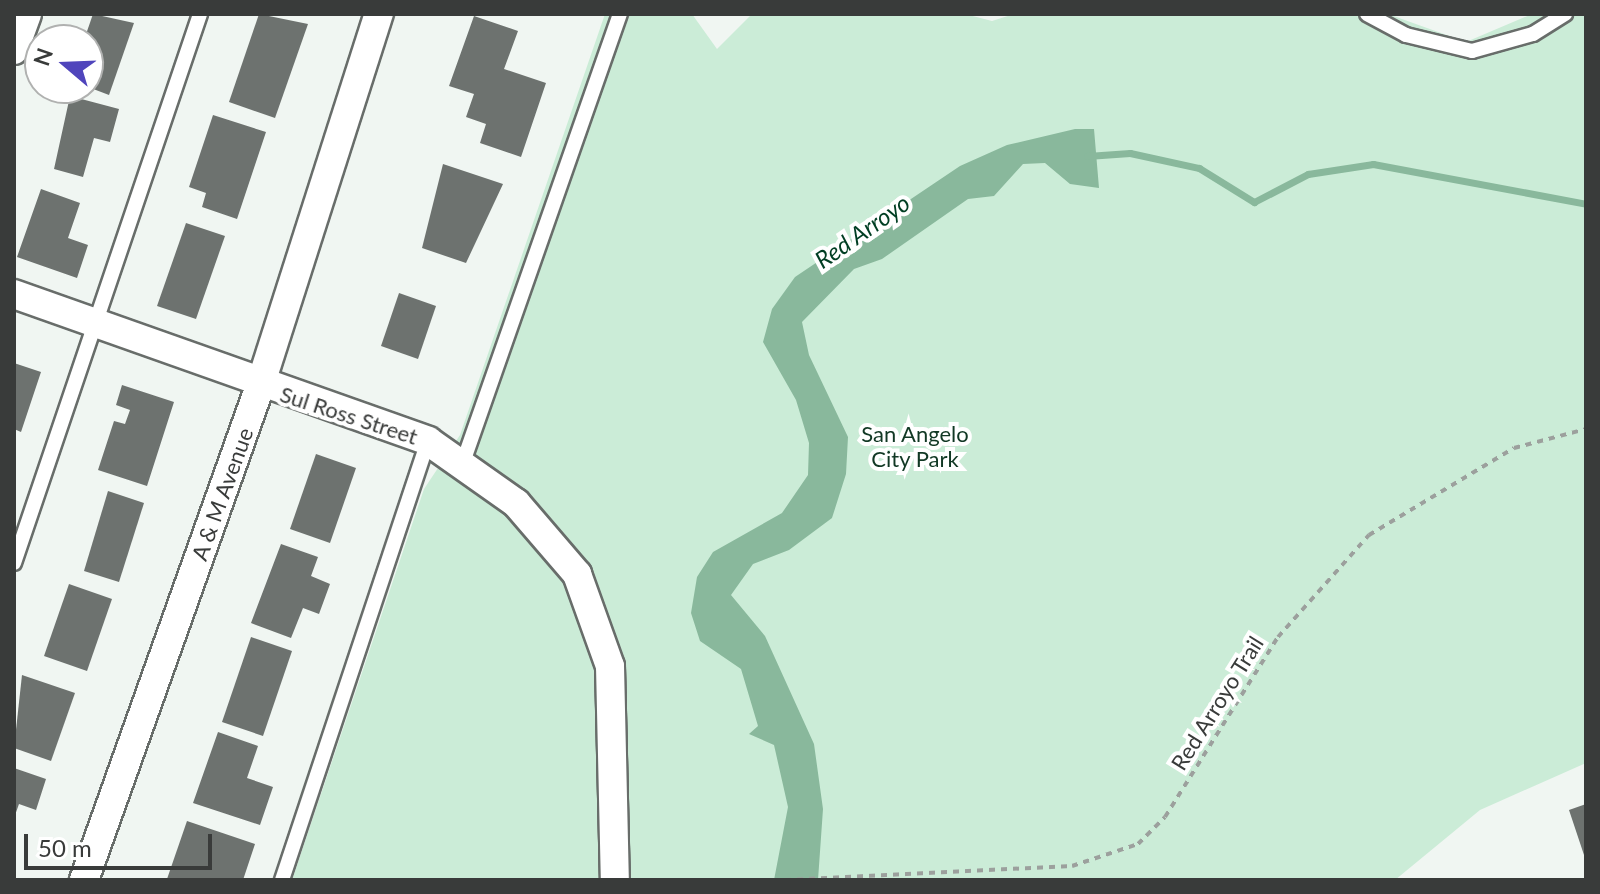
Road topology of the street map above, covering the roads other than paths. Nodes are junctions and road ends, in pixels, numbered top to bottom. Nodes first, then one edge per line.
1 (27, 14) edge
2 (200, 14) edge
3 (379, 14) edge
4 (620, 14) edge
5 (1367, 14) edge
6 (1565, 14) edge
7 (14, 50) edge
8 (14, 294) edge
9 (96, 325) junction
10 (260, 386) junction
11 (428, 441) junction
12 (462, 465) junction
13 (14, 563) edge
14 (84, 880) edge
15 (282, 880) edge
16 (615, 880) edge

1 - 7 street
2 - 9 lane
3 - 10 street, A & M Avenue
4 - 12 lane
5 - 6 lane
8 - 9 street, Sul Ross Street
9 - 10 street, Sul Ross Street
9 - 13 lane
10 - 11 street, Sul Ross Street
10 - 14 street, A & M Avenue
11 - 12 street, Sul Ross Street
11 - 15 lane
12 - 16 street, Sul Ross Street

